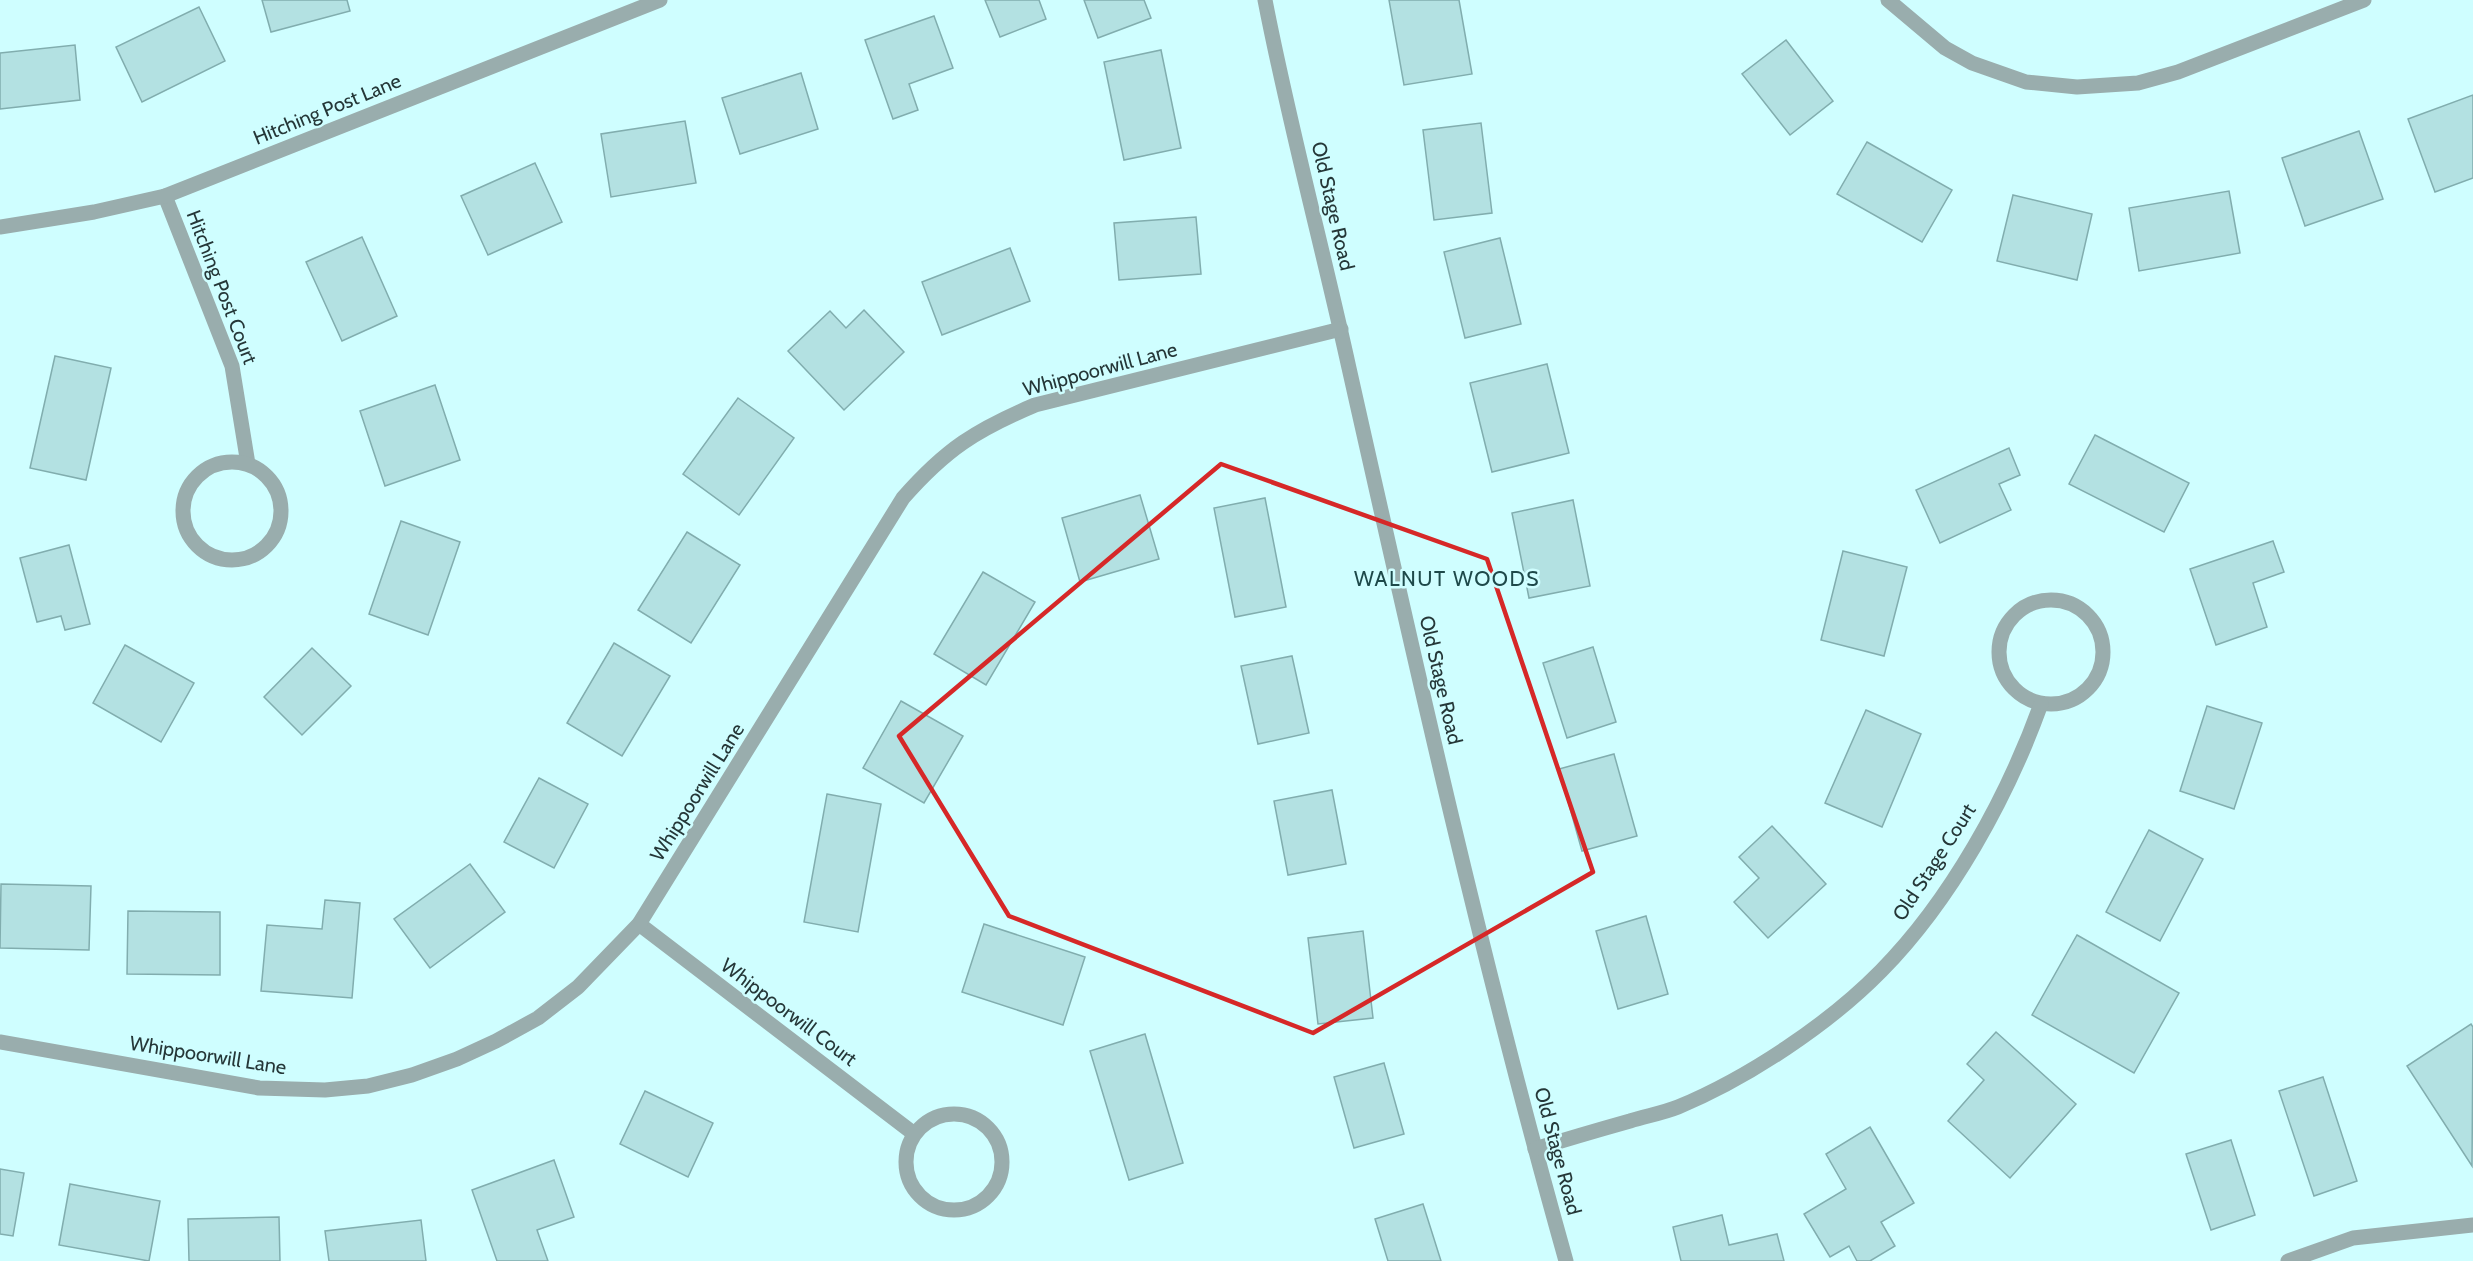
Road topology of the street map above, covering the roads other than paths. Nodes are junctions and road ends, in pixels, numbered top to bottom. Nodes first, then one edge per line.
1 (660, 0) edge
2 (1265, 0) edge
3 (1888, 0) edge
4 (2364, 0) edge
5 (165, 196) junction
6 (0, 227) edge
7 (1341, 329) junction
8 (248, 464) junction
9 (2041, 704) junction
10 (639, 924) junction
11 (0, 1042) edge
12 (914, 1133) junction
13 (1534, 1149) junction
14 (2473, 1225) edge
15 (1566, 1261) edge
16 (2288, 1261) edge

1 - 5 street, Hitching Post Lane
2 - 7 street, Old Stage Road
3 - 4 street
5 - 6 street, Hitching Post Lane
5 - 8 street, Hitching Post Court
7 - 10 street, Whippoorwill Lane
7 - 13 street, Old Stage Road
8 - 8 street
9 - 9 street
9 - 13 street, Old Stage Court
10 - 11 street, Whippoorwill Lane
10 - 12 street, Whippoorwill Court
12 - 12 street
13 - 15 street, Old Stage Road
14 - 16 street

